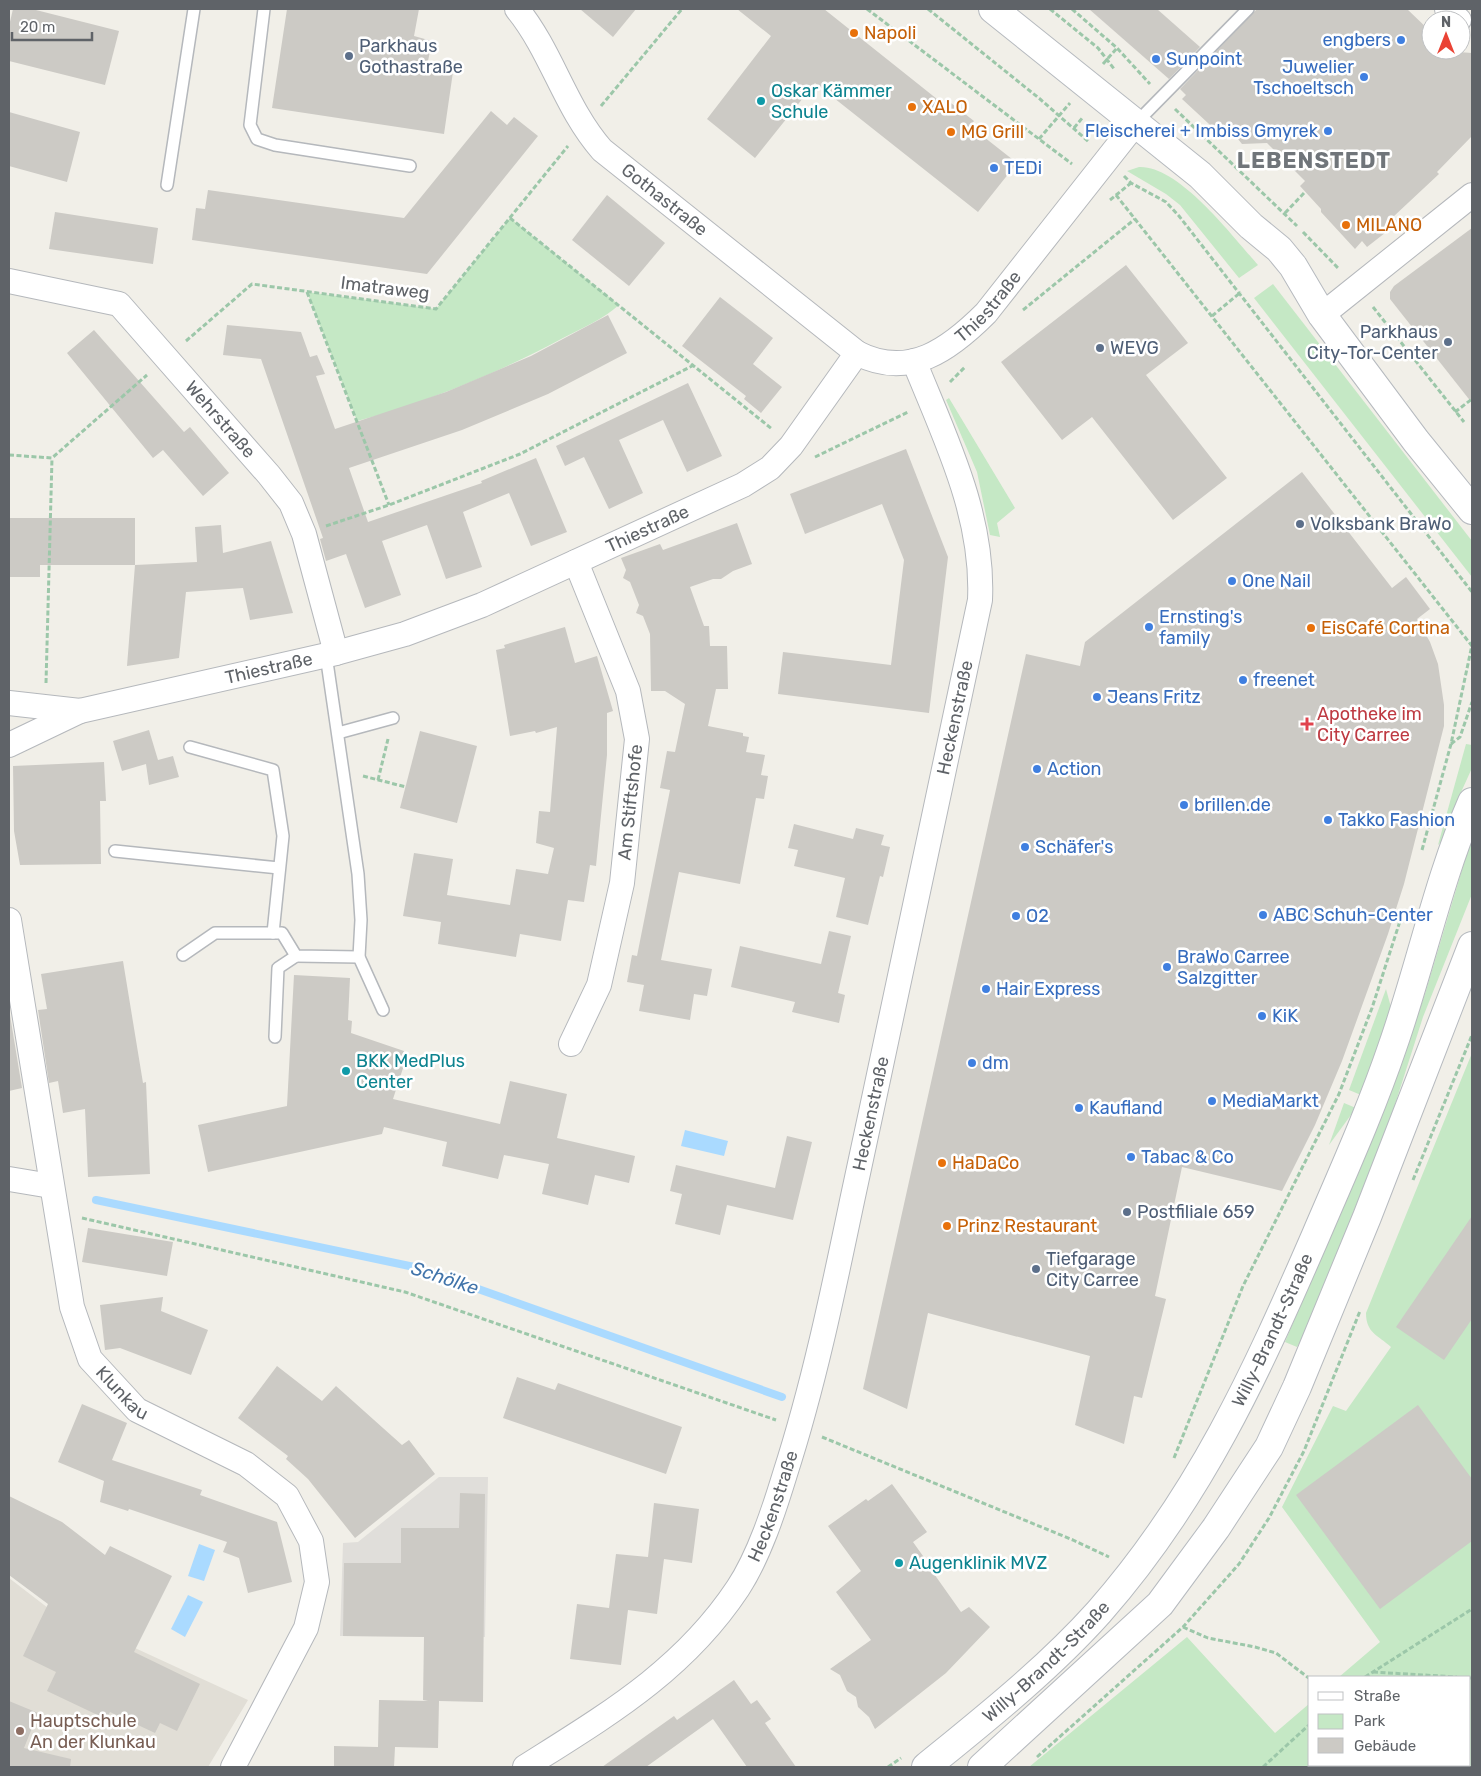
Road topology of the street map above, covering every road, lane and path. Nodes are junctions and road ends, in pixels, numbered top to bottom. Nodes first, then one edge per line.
1 (194, 9) edge
2 (264, 9) edge
3 (517, 9) edge
4 (682, 9) edge
5 (867, 9) edge
6 (928, 9) edge
7 (993, 9) edge
8 (1050, 9) edge
9 (1072, 9) edge
10 (1248, 9) edge
11 (1117, 73) dead end
12 (1162, 97) junction
13 (1135, 124) junction
14 (1074, 128) dead end
15 (577, 135) junction
16 (575, 151) dead end
17 (410, 166) dead end
18 (1075, 166) dead end
19 (1131, 183) dead end
20 (167, 185) dead end
21 (1305, 192) dead end
22 (1116, 195) dead end
23 (1472, 195) edge
24 (1285, 213) junction
25 (510, 218) junction
26 (9, 281) edge
27 (1357, 287) junction
28 (307, 292) junction
29 (1241, 292) junction
30 (1322, 315) junction
31 (1212, 316) junction
32 (858, 353) junction
33 (166, 359) junction
34 (914, 361) junction
35 (694, 365) junction
36 (1472, 399) edge
37 (1455, 412) junction
38 (1464, 422) dead end
39 (791, 446) junction
40 (9, 455) edge
41 (52, 458) junction
42 (389, 505) junction
43 (1472, 510) edge
44 (304, 534) junction
45 (576, 562) junction
46 (1472, 592) edge
47 (1472, 646) edge
48 (331, 654) junction
49 (1472, 702) edge
50 (9, 703) edge
51 (45, 707) junction
52 (80, 711) junction
53 (393, 718) joint
54 (338, 732) junction
55 (1451, 744) junction
56 (9, 745) edge
57 (190, 747) dead end
58 (343, 771) junction
59 (378, 780) junction
60 (406, 787) dead end
61 (1472, 802) edge
62 (115, 851) dead end
63 (1422, 852) dead end
64 (279, 868) junction
65 (1402, 916) dead end
66 (9, 920) edge
67 (273, 933) junction
68 (1472, 946) edge
69 (183, 955) dead end
70 (296, 956) junction
71 (359, 956) junction
72 (383, 1010) dead end
73 (275, 1037) dead end
74 (571, 1044) dead end
75 (9, 1179) edge
76 (52, 1186) junction
77 (55, 1212) junction
78 (800, 1428) junction
79 (1170, 1466) dead end
80 (1115, 1550) dead end
81 (1472, 1609) edge
82 (1372, 1672) junction
83 (1366, 1676) edge
84 (1440, 1676) edge
85 (1308, 1677) edge
86 (1308, 1726) edge
87 (1032, 1761) dead end
88 (233, 1767) edge
89 (526, 1767) edge
90 (926, 1767) edge
91 (982, 1767) edge
92 (1263, 1767) edge

1 - 20 lane
2 - 17 lane
3 - 15 street, Gothastraße
4 - 15 path, Imatraweg
5 - 18 path
6 - 14 path
7 - 13 street
8 - 11 path
9 - 12 path
10 - 12 lane
12 - 13 lane
12 - 24 path
13 - 30 street
13 - 34 street, Thiestraße
15 - 16 path
15 - 25 path, Imatraweg
15 - 32 street, Gothastraße
19 - 29 path
21 - 24 path
22 - 31 path
23 - 27 street
24 - 27 path
25 - 28 path, Imatraweg
25 - 35 path
26 - 33 street, Wehrstraße
27 - 30 street
27 - 37 path
28 - 33 path, Imatraweg
28 - 42 path
29 - 31 path
29 - 46 path
30 - 43 street
31 - 47 path
32 - 34 street, Thiestraße
32 - 39 street, Thiestraße
33 - 41 path, Imatraweg
33 - 44 street, Wehrstraße
34 - 78 street, Heckenstraße
35 - 39 path
35 - 42 path
36 - 37 path
37 - 38 path
39 - 45 street, Thiestraße
40 - 41 path
41 - 51 path
42 - 44 path
44 - 48 street, Wehrstraße
45 - 48 street, Thiestraße
45 - 74 street, Am Stiftshofe
47 - 55 path
48 - 52 street, Thiestraße
48 - 54 lane
49 - 55 path
50 - 51 street, Thiestraße
51 - 52 street, Thiestraße
52 - 56 street
53 - 54 lane
53 - 59 path
54 - 58 lane
55 - 63 path
57 - 64 lane
58 - 59 path
58 - 71 lane
59 - 60 path
61 - 90 street, Willy-Brandt-Straße
62 - 64 lane
64 - 67 lane
65 - 79 path
66 - 76 street, Klunkau
67 - 69 lane
67 - 70 lane
68 - 91 street, Willy-Brandt-Straße
70 - 71 lane
70 - 73 lane
71 - 72 lane
75 - 76 street
76 - 77 street, Klunkau
77 - 78 path
77 - 88 street, Klunkau
78 - 80 path
78 - 89 street, Heckenstraße
81 - 82 path
82 - 83 path
82 - 84 path
85 - 87 path
86 - 92 path

